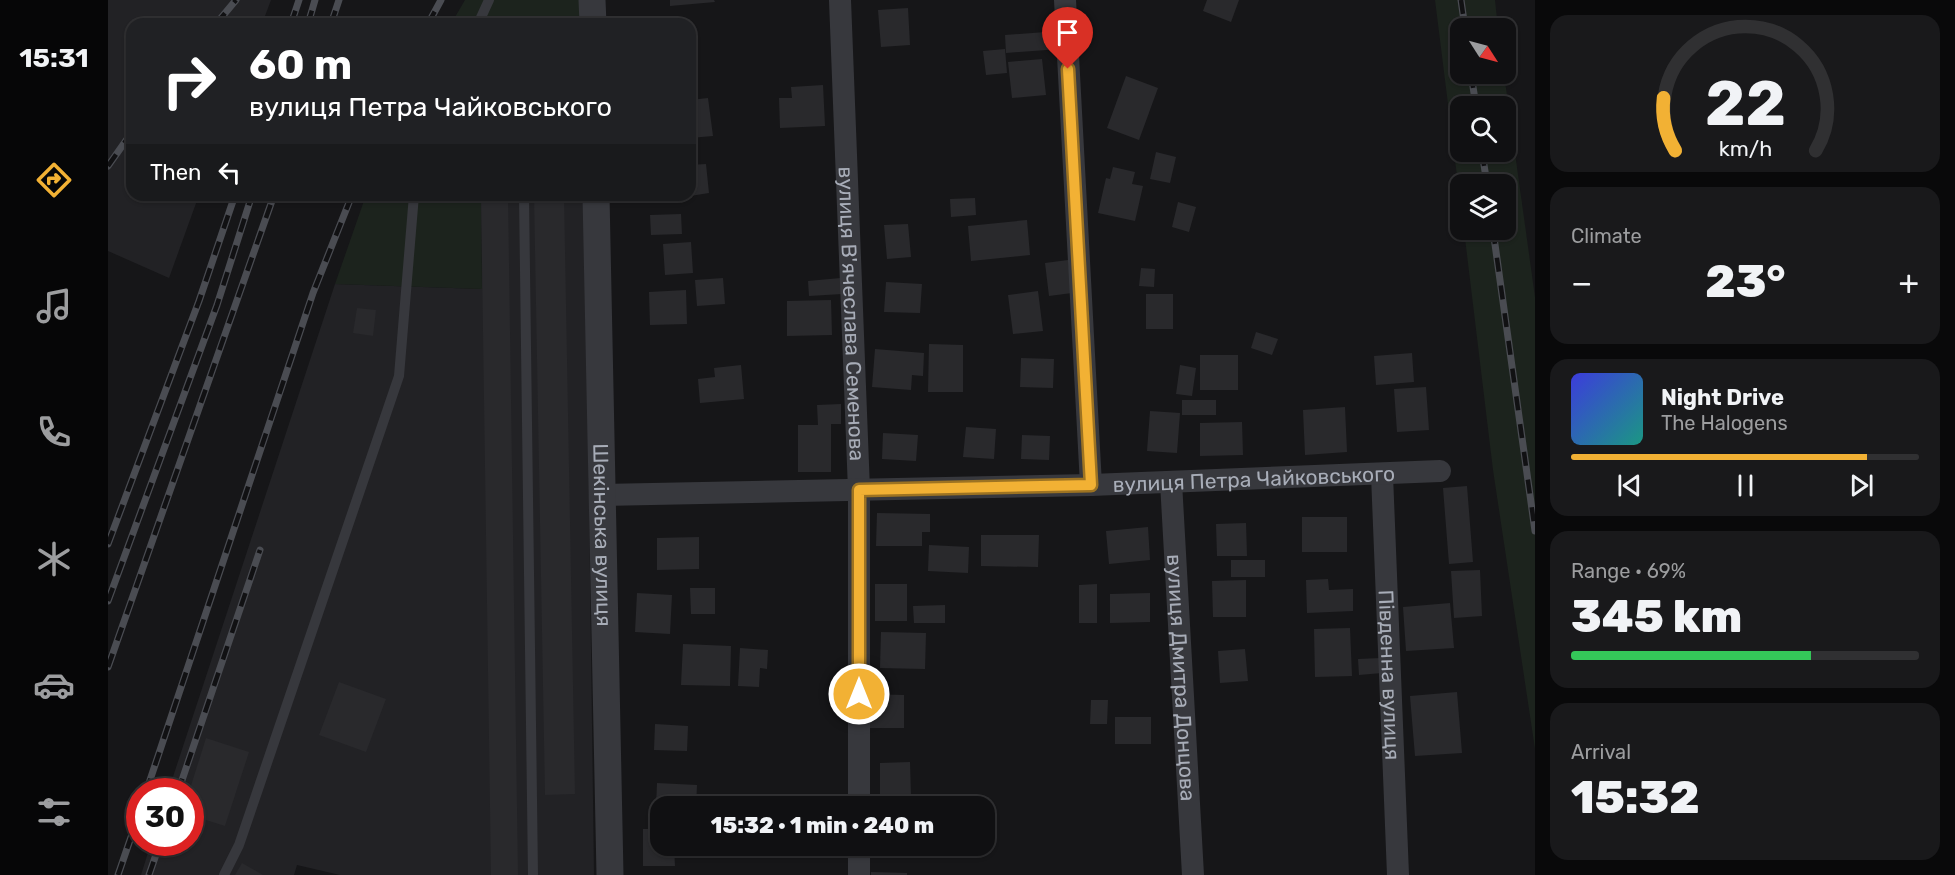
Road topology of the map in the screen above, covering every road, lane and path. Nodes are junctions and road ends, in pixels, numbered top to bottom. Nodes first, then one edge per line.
1 (489, 0) edge
2 (592, 0) edge
3 (840, 0) edge
4 (1065, 0) edge
5 (481, 18) edge
6 (592, 18) edge
7 (414, 201) edge
8 (524, 201) edge
9 (596, 201) edge
10 (1440, 471) dead end
11 (1382, 475) junction
12 (1171, 482) junction
13 (1091, 485) junction
14 (859, 490) junction
15 (602, 495) junction
16 (859, 796) edge
17 (859, 856) edge
18 (225, 875) edge
19 (533, 875) edge
20 (610, 875) edge
21 (859, 875) edge
22 (1193, 875) edge
23 (1398, 875) edge

1 - 5 lane
2 - 6 street
3 - 14 street, вулиця В'ячеслава Семенова
4 - 13 street
7 - 18 lane
8 - 19 lane
9 - 15 street, Шекінська вулиця
10 - 11 street, вулиця Петра Чайковського
11 - 12 street, вулиця Петра Чайковського
11 - 23 street, Південна вулиця
12 - 13 street, вулиця Петра Чайковського
12 - 22 street, вулиця Дмитра Донцова
13 - 14 street, вулиця Петра Чайковського
14 - 15 street, вулиця Петра Чайковського
14 - 16 street, вулиця В'ячеслава Семенова
15 - 20 street, Шекінська вулиця
17 - 21 street

